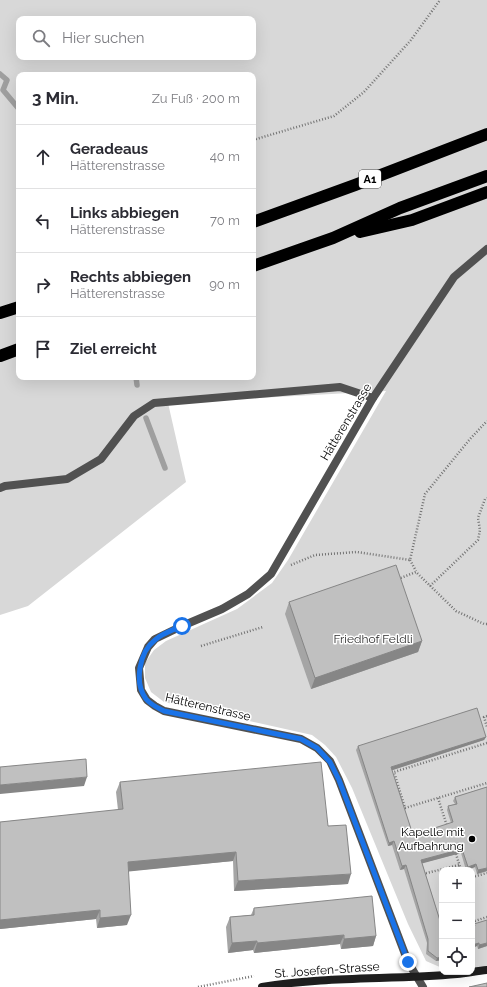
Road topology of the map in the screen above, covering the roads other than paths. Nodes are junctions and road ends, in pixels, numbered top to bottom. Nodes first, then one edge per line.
1 (487, 134) edge
2 (487, 176) edge
3 (487, 192) edge
4 (256, 221) edge
5 (333, 238) junction
6 (487, 249) edge
7 (256, 265) edge
8 (16, 308) edge
9 (0, 314) edge
10 (16, 350) edge
11 (0, 356) edge
12 (373, 398) junction
13 (0, 488) edge
14 (487, 970) edge
15 (418, 976) junction
16 (262, 987) edge
17 (423, 987) edge

1 - 4 highway, A1
2 - 5 highway
3 - 5 highway
5 - 7 highway
6 - 12 street, Hätterenstrasse
8 - 9 highway
10 - 11 highway
12 - 13 street
12 - 15 street, Hätterenstrasse
14 - 15 street, St. Josefen-Strasse
15 - 16 street, St. Josefen-Strasse
15 - 17 street, Hätterenstrasse

